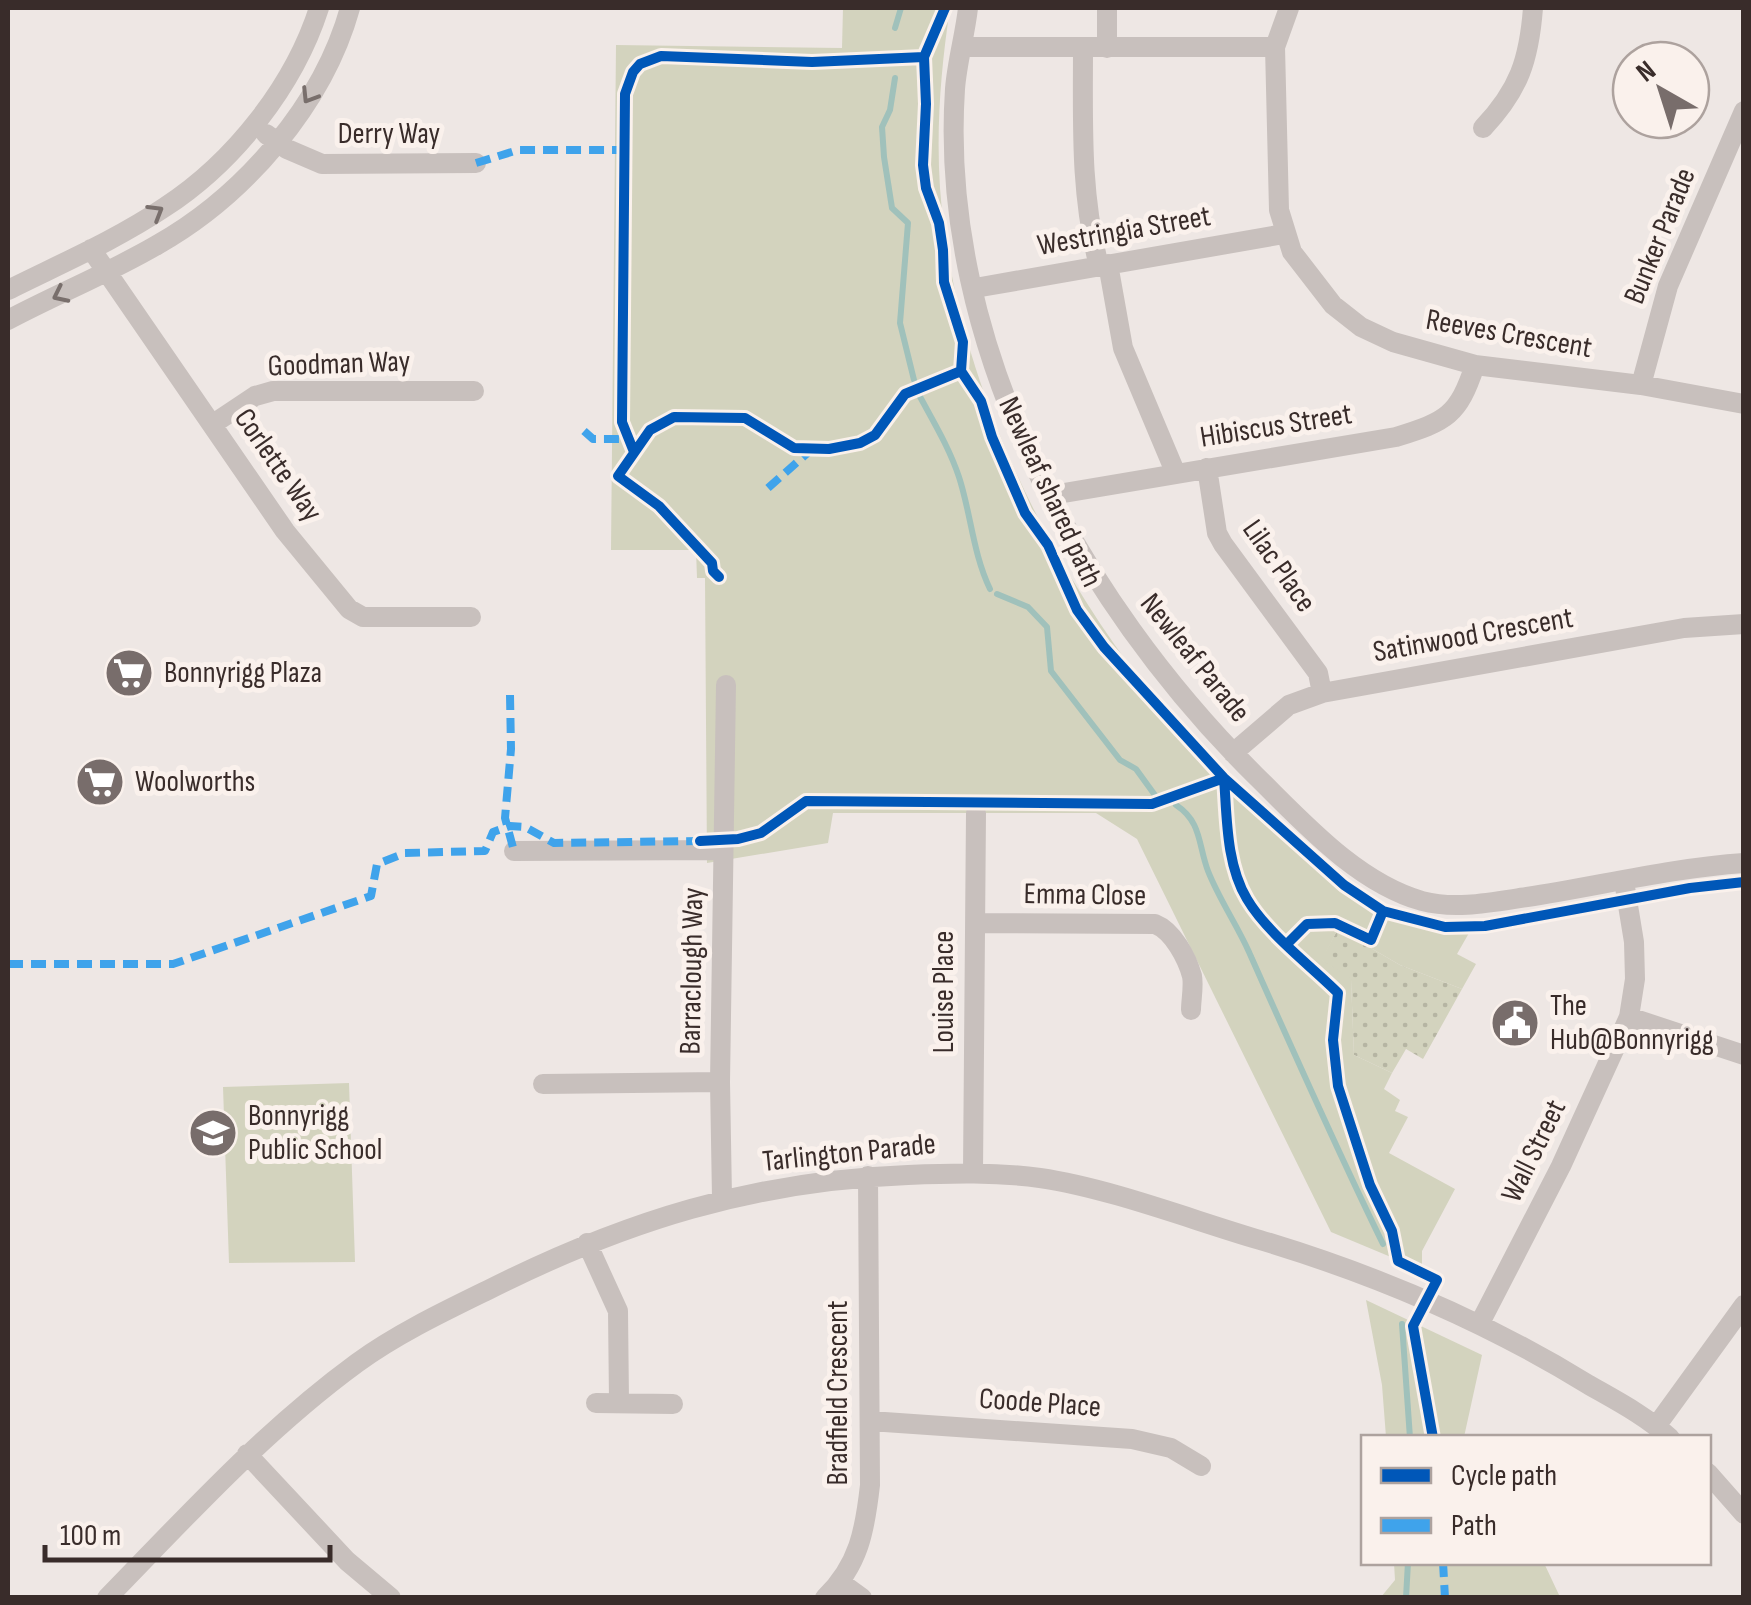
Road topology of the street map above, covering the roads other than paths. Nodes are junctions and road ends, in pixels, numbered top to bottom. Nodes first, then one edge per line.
1 (319, 8) edge
2 (350, 8) edge
3 (968, 8) edge
4 (1107, 8) edge
5 (1288, 8) edge
6 (1533, 8) edge
7 (963, 47) junction
8 (1275, 47) junction
9 (1083, 48) junction
10 (1108, 48) junction
11 (1744, 111) edge
12 (253, 125) junction
13 (1483, 128) dead end
14 (277, 141) junction
15 (476, 164) dead end
16 (1284, 234) junction
17 (91, 249) junction
18 (1104, 265) junction
19 (106, 272) junction
20 (974, 288) junction
21 (8, 290) edge
22 (8, 320) edge
23 (1476, 365) junction
24 (1641, 386) junction
25 (474, 391) dead end
26 (1744, 404) edge
27 (213, 424) junction
28 (1207, 468) junction
29 (1176, 474) junction
30 (1052, 496) junction
31 (471, 617) dead end
32 (1744, 624) edge
33 (726, 685) dead end
34 (1322, 693) junction
35 (1232, 753) junction
36 (976, 813) dead end
37 (723, 850) junction
38 (514, 851) dead end
39 (1744, 863) edge
40 (1624, 881) junction
41 (975, 923) junction
42 (1190, 1010) dead end
43 (1629, 1017) junction
44 (1744, 1055) edge
45 (720, 1082) junction
46 (542, 1084) dead end
47 (973, 1172) junction
48 (868, 1176) junction
49 (722, 1198) junction
50 (587, 1243) junction
51 (1744, 1305) edge
52 (1480, 1324) junction
53 (618, 1401) junction
54 (596, 1402) dead end
55 (673, 1404) dead end
56 (870, 1422) junction
57 (1664, 1432) edge
58 (247, 1454) junction
59 (1201, 1466) dead end
60 (1711, 1476) edge
61 (1744, 1514) edge
62 (840, 1582) junction
63 (107, 1598) edge
64 (391, 1598) edge
65 (824, 1598) edge
66 (862, 1598) edge

1 - 12 street
2 -> 14 street
3 - 7 street, Newleaf Parade
4 - 10 street
5 - 8 street, Reeves Crescent
6 - 13 street
7 - 9 street
7 - 20 street, Newleaf Parade
8 - 10 street
8 - 16 street, Reeves Crescent
9 - 10 street
9 - 18 street
11 - 24 street, Bunker Parade
12 - 14 street, Derry Way
17 -> 12 street
14 - 15 street, Derry Way
14 - 19 street
16 - 18 street, Westringia Street
16 - 23 street, Reeves Crescent
17 - 19 street, Corlette Way
17 - 21 street
18 - 20 street, Westringia Street
18 - 29 street
19 -> 22 street
19 - 27 street, Corlette Way
20 - 30 street, Newleaf Parade
23 - 24 street, Reeves Crescent
23 - 28 street, Hibiscus Street
24 - 26 street, Reeves Crescent
25 - 27 street, Goodman Way
27 - 31 street, Corlette Way
28 - 29 street, Hibiscus Street
28 - 34 street, Lilac Place
29 - 30 street, Hibiscus Street
30 - 35 street, Newleaf Parade
32 - 34 street, Satinwood Crescent
33 - 37 street, Barraclough Way
34 - 35 street, Satinwood Crescent
35 - 40 street, Newleaf Parade
36 - 41 street, Louise Place
37 - 38 street
37 - 45 street, Barraclough Way
39 - 40 street, Newleaf Parade
40 - 43 street, Wall Street
41 - 42 street, Emma Close
41 - 47 street, Louise Place
43 - 44 street
43 - 52 street, Wall Street
45 - 46 street
45 - 49 street, Barraclough Way
47 - 48 street, Tarlington Parade
47 - 52 street, Tarlington Parade
48 - 49 street, Tarlington Parade
48 - 56 street, Bradfield Crescent
49 - 50 street, Tarlington Parade
50 - 53 street
50 - 58 street, Tarlington Parade
51 - 57 street
52 - 57 street, Tarlington Parade
53 - 54 street
53 - 55 street
56 - 59 street, Coode Place
56 - 62 street, Bradfield Crescent
58 - 63 street, Tarlington Parade
58 - 64 street
60 - 61 street
62 - 65 street, Bradfield Crescent
62 - 66 street

